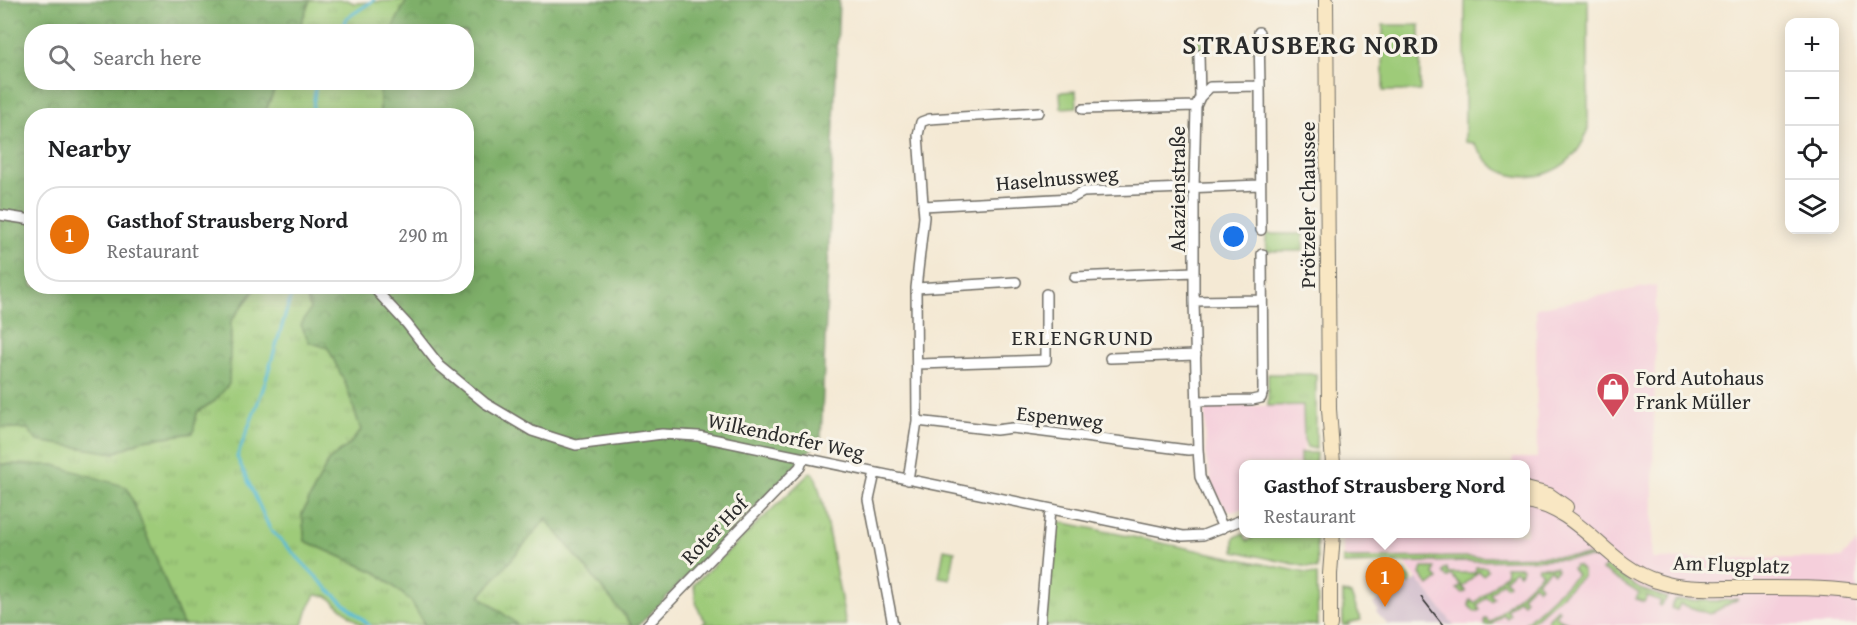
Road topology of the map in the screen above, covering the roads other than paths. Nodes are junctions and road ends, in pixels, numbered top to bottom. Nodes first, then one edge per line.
1 (1326, 0) edge
2 (1259, 32) dead end
3 (1199, 56) dead end
4 (1260, 86) junction
5 (1200, 97) junction
6 (1196, 106) junction
7 (1083, 109) dead end
8 (1039, 112) dead end
9 (1260, 185) junction
10 (1194, 188) junction
11 (923, 206) junction
12 (0, 214) edge
13 (24, 218) edge
14 (1261, 230) dead end
15 (1262, 254) dead end
16 (1194, 272) junction
17 (1075, 278) dead end
18 (1016, 282) dead end
19 (916, 288) junction
20 (379, 294) edge
21 (1046, 294) dead end
22 (1262, 300) junction
23 (1194, 301) junction
24 (1196, 355) junction
25 (1110, 358) dead end
26 (918, 364) junction
27 (1197, 400) junction
28 (1329, 409) junction
29 (917, 421) junction
30 (1198, 449) junction
31 (803, 459) junction
32 (1324, 460) edge
33 (1333, 460) edge
34 (874, 473) junction
35 (908, 480) junction
36 (1530, 490) edge
37 (1530, 502) edge
38 (1050, 509) junction
39 (1239, 521) edge
40 (1223, 528) junction
41 (1326, 538) edge
42 (1333, 538) edge
43 (1612, 553) junction
44 (1330, 574) junction
45 (1857, 592) edge
46 (647, 625) edge
47 (893, 625) edge
48 (1040, 625) edge
49 (1330, 625) edge

1 - 28 main road, Prötzeler Chaussee
2 - 4 street
3 - 5 street, Akazienstraße
4 - 5 street
4 - 9 street
5 - 6 street, Akazienstraße
6 - 7 street, Akazienstraße
6 - 10 street, Akazienstraße
8 - 11 street
9 - 10 street, Haselnussweg
9 - 14 street
10 - 11 street, Haselnussweg
10 - 16 street, Akazienstraße
11 - 19 street
12 - 13 street
15 - 22 street
16 - 17 street, Akazienstraße
16 - 23 street, Akazienstraße
18 - 19 street
19 - 26 street
20 - 31 street, Wilkendorfer Weg
21 - 26 street
22 - 23 street
22 - 27 street
23 - 24 street, Akazienstraße
24 - 25 street
24 - 27 street, Akazienstraße
26 - 29 street
27 - 30 street, Akazienstraße
28 - 32 main road, Prötzeler Chaussee
28 - 33 main road, Prötzeler Chaussee
29 - 30 street, Espenweg
29 - 35 street
30 - 40 street, Akazienstraße
31 - 34 street, Wilkendorfer Weg
31 - 46 street, Roter Hof
34 - 35 street, Wilkendorfer Weg
34 - 47 street
35 - 38 street, Wilkendorfer Weg
36 - 43 main road, Am Flugplatz
37 - 43 main road, Am Flugplatz
38 - 40 street, Wilkendorfer Weg
38 - 48 street
39 - 40 street, Wilkendorfer Weg
41 - 44 main road
42 - 44 main road
43 - 45 main road, Am Flugplatz
44 - 49 main road

